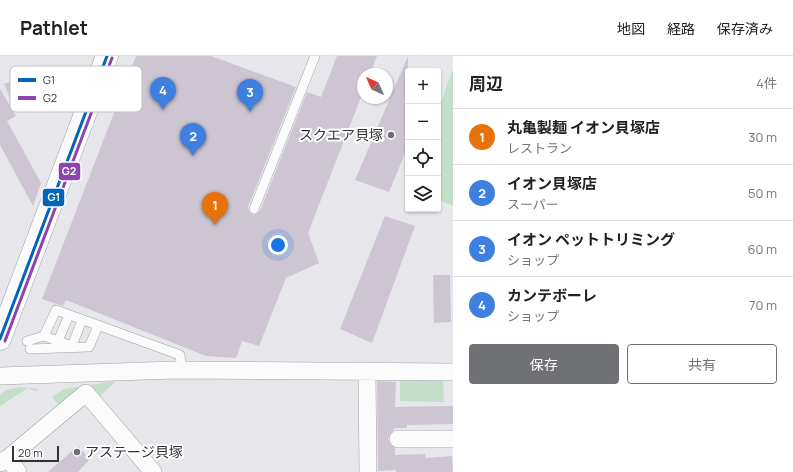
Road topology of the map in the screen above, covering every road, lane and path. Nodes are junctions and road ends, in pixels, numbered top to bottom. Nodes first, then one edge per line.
1 (107, 56) edge
2 (316, 56) edge
3 (103, 66) edge
4 (86, 112) edge
5 (254, 209) dead end
6 (69, 315) junction
7 (82, 320) junction
8 (98, 326) junction
9 (44, 336) junction
10 (0, 339) edge
11 (58, 341) junction
12 (74, 346) junction
13 (181, 363) dead end
14 (367, 372) junction
15 (453, 372) edge
16 (0, 376) edge
17 (398, 439) dead end
18 (453, 439) edge
19 (4, 461) edge
20 (18, 472) edge
21 (153, 472) edge
22 (368, 472) edge

1 - 3 main road
2 - 5 lane
4 - 10 main road
6 - 7 lane
6 - 9 lane
6 - 11 lane
7 - 8 lane
7 - 12 lane
8 - 12 lane
8 - 13 lane
9 - 11 lane
9 - 12 lane
11 - 12 lane
14 - 15 street
14 - 16 street
14 - 22 street
17 - 18 street
19 - 20 street
19 - 21 street

